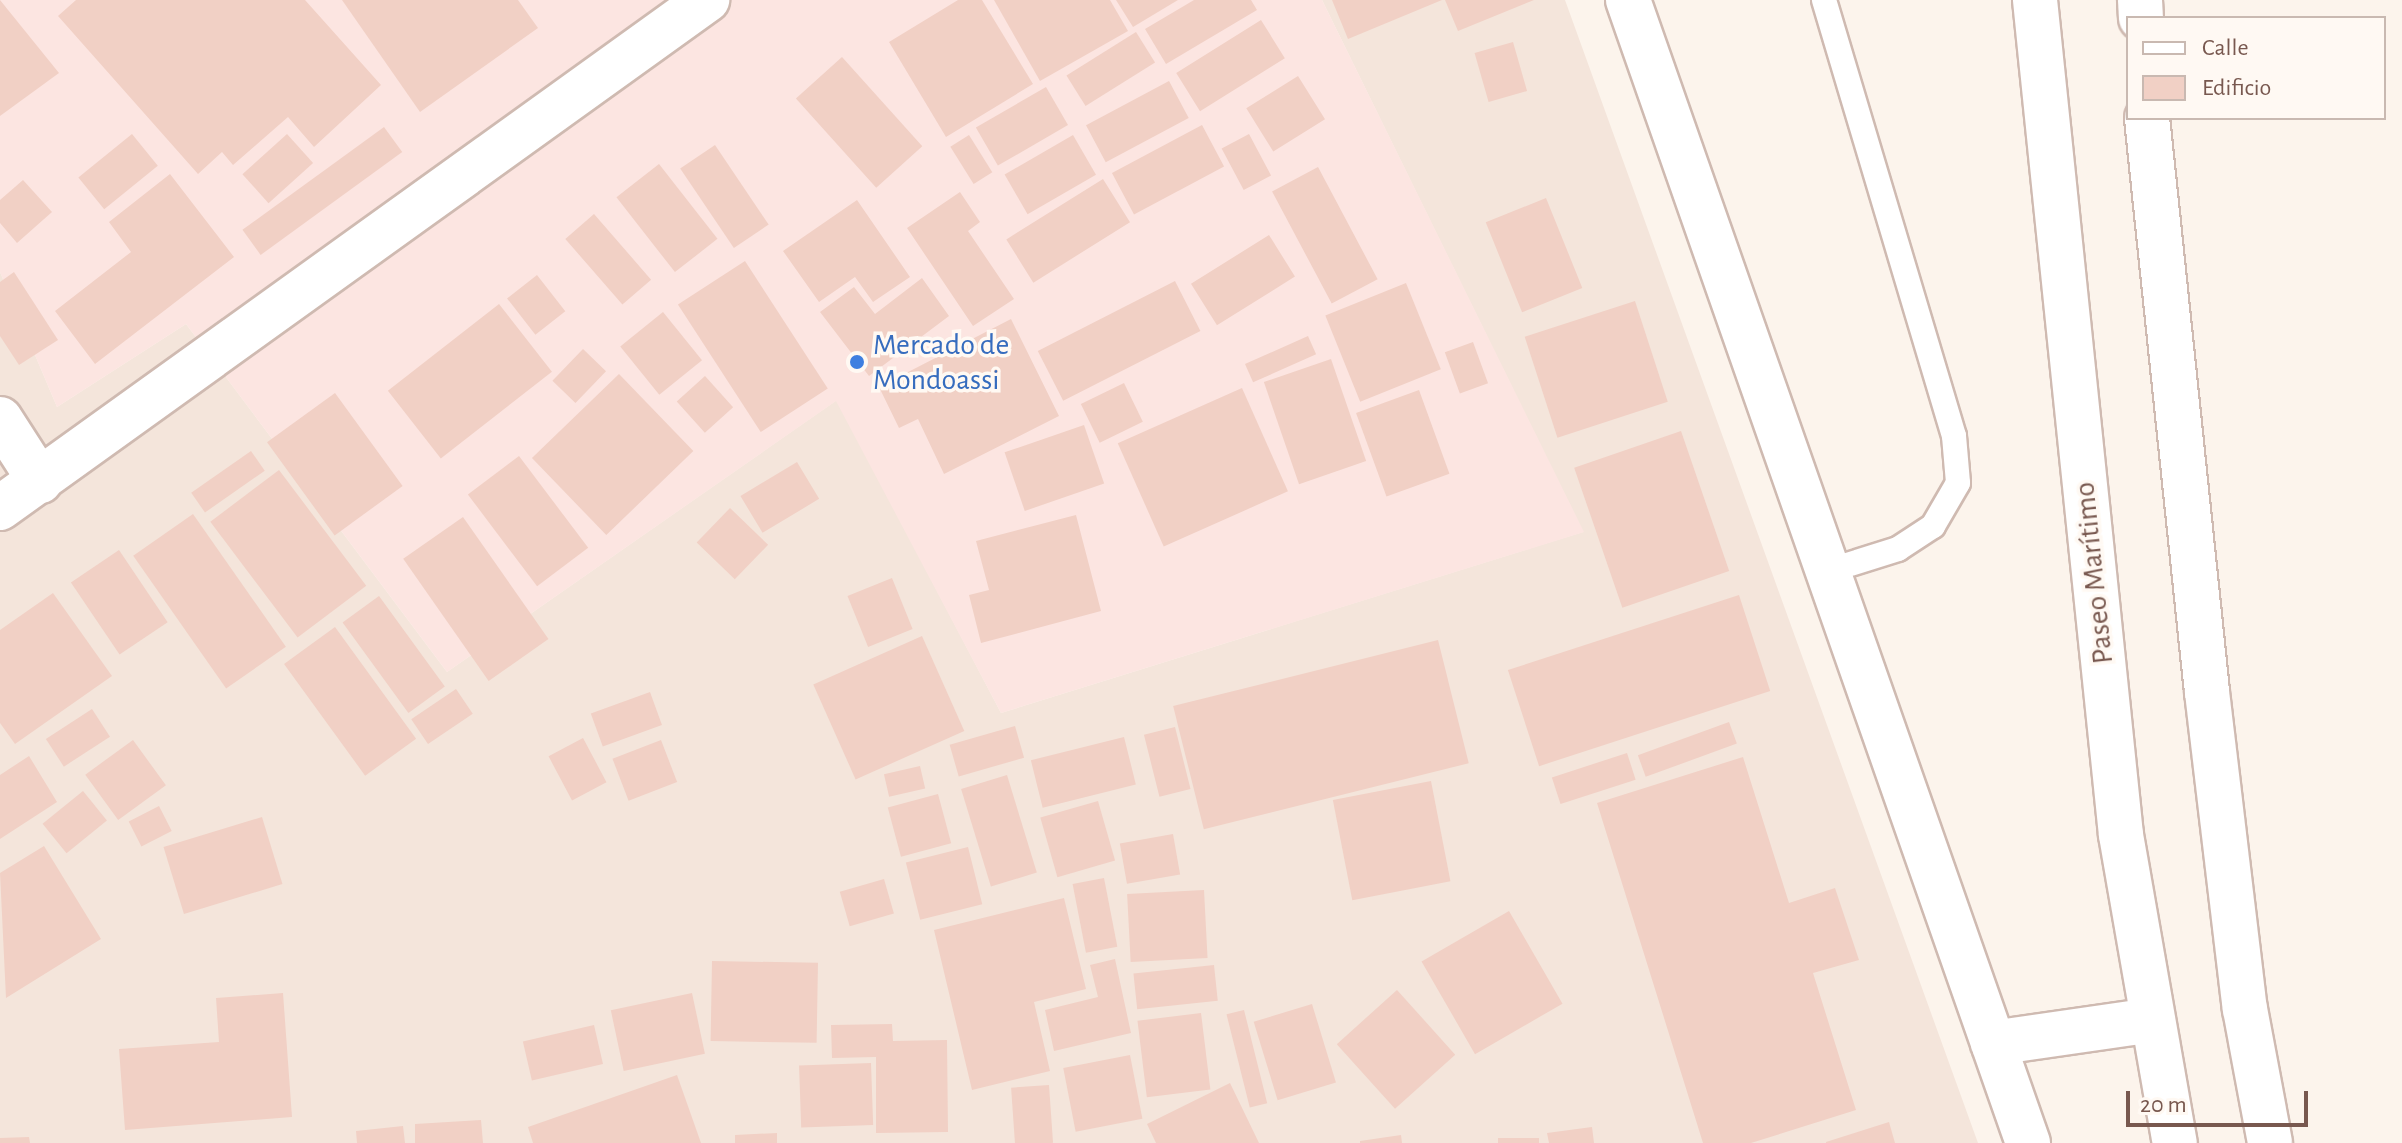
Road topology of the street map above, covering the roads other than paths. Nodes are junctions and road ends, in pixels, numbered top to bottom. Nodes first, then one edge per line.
1 (707, 0) edge
2 (1628, 0) edge
3 (1824, 0) edge
4 (2035, 0) edge
5 (2147, 120) edge
6 (0, 419) edge
7 (40, 481) junction
8 (0, 508) edge
9 (1828, 571) junction
10 (2152, 1020) junction
11 (1993, 1043) junction
12 (2028, 1143) edge
13 (2175, 1143) edge
14 (2270, 1143) edge

1 - 7 street
2 - 9 street
3 - 9 lane
4 - 10 street, Paseo Marítimo
5 - 14 street
6 - 7 street
7 - 8 street
9 - 11 street
10 - 11 street
10 - 13 street, Paseo Marítimo
11 - 12 street

